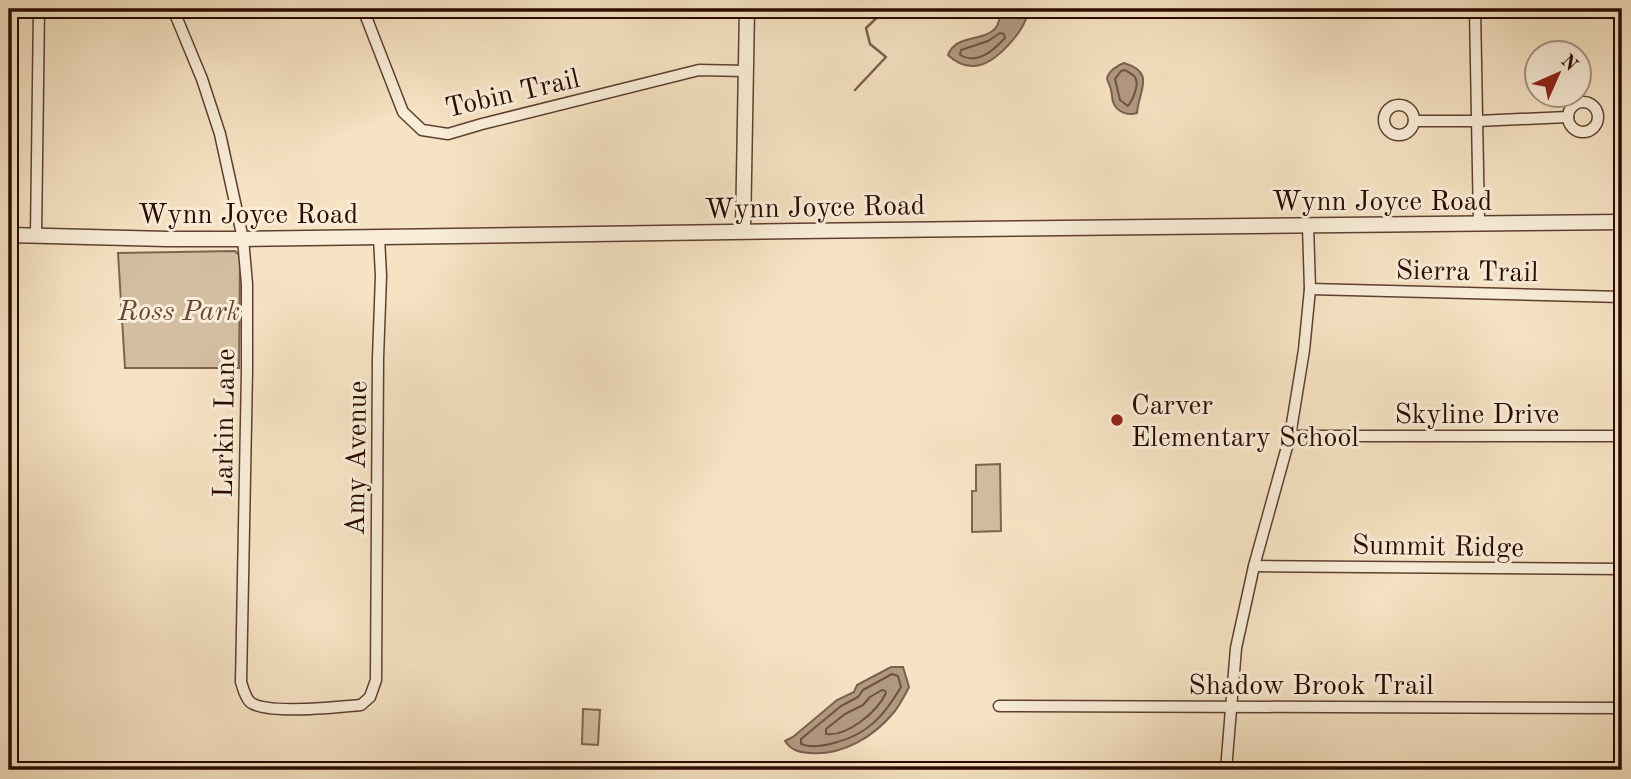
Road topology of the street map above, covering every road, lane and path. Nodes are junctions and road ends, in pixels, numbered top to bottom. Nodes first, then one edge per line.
1 (39, 9) edge
2 (173, 9) edge
3 (363, 9) edge
4 (747, 9) edge
5 (1475, 9) edge
6 (746, 71) junction
7 (1568, 117) dead end
8 (1414, 121) dead end
9 (1477, 121) junction
10 (1622, 222) edge
11 (1479, 224) junction
12 (1308, 225) junction
13 (743, 231) junction
14 (9, 235) edge
15 (36, 235) junction
16 (379, 237) junction
17 (243, 239) junction
18 (1310, 289) junction
19 (1622, 297) edge
20 (1290, 436) junction
21 (1622, 436) edge
22 (1254, 566) junction
23 (1622, 569) edge
24 (241, 682) joint
25 (999, 706) dead end
26 (1230, 706) junction
27 (1622, 708) edge
28 (1226, 770) edge

1 - 15 street
2 - 17 street, Larkin Lane
3 - 6 street, Tobin Trail
4 - 6 street
5 - 9 street
6 - 13 street
7 - 9 street
8 - 9 street
9 - 11 street
10 - 11 street, Wynn Joyce Road
11 - 12 street, Wynn Joyce Road
12 - 13 street, Wynn Joyce Road
12 - 18 street
13 - 16 street, Wynn Joyce Road
14 - 15 street, Wynn Joyce Road
15 - 17 street, Wynn Joyce Road
16 - 17 street, Wynn Joyce Road
16 - 24 street, Amy Avenue
17 - 24 street, Larkin Lane
18 - 19 street, Sierra Trail
18 - 20 street
20 - 21 street, Skyline Drive
20 - 22 street
22 - 23 street, Summit Ridge
22 - 26 street
25 - 26 street, Shadow Brook Trail
26 - 27 street, Shadow Brook Trail
26 - 28 street

